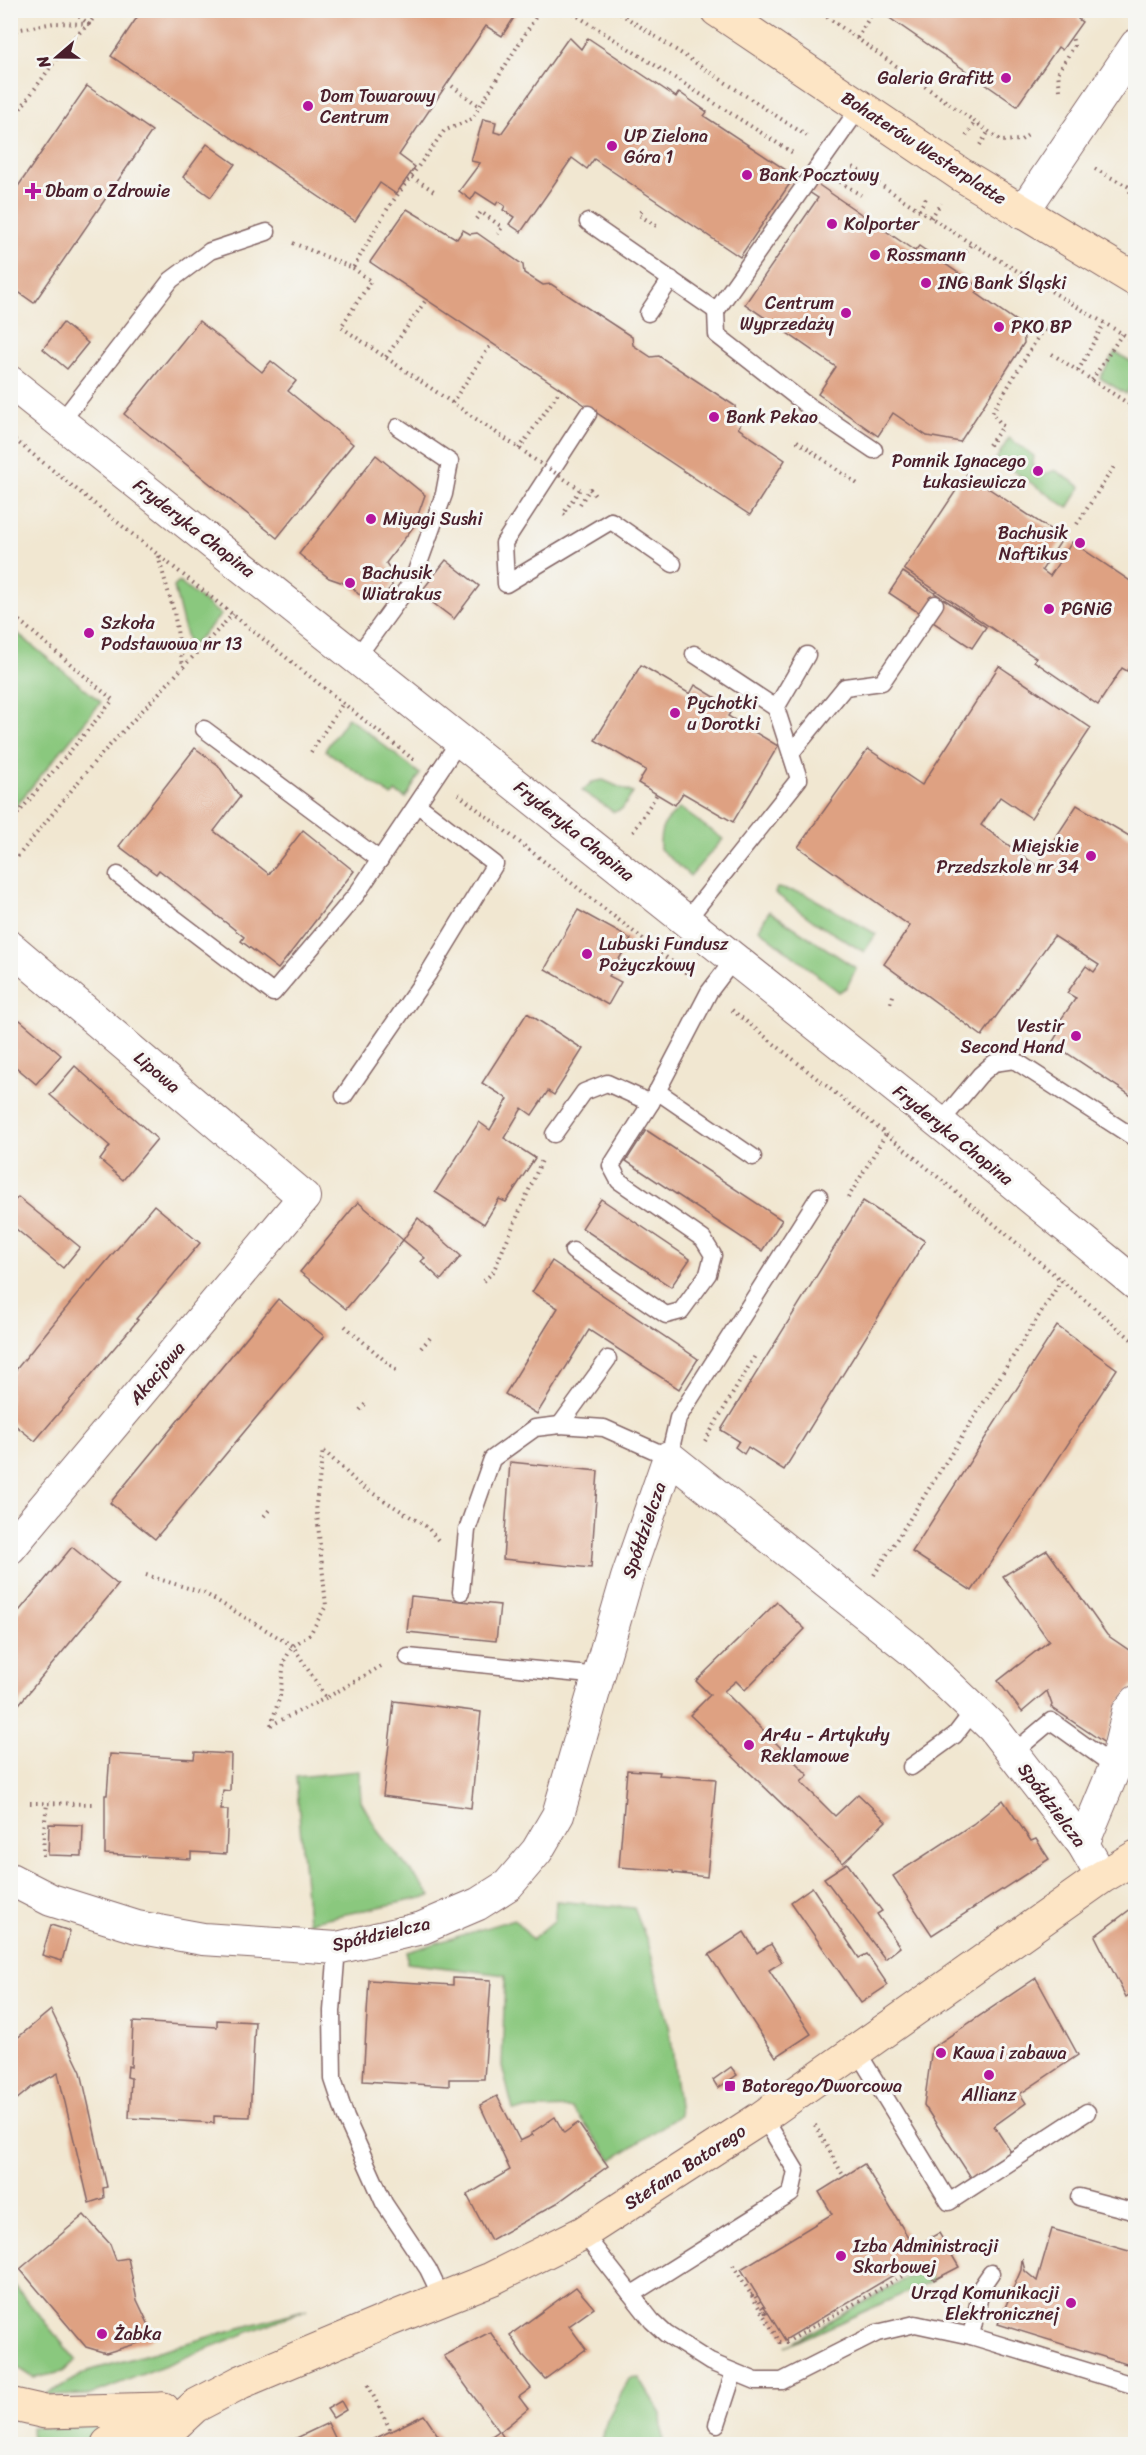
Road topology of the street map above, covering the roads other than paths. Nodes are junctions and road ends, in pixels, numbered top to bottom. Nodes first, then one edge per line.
1 (717, 10) edge
2 (1136, 45) edge
3 (860, 106) junction
4 (1022, 213) junction
5 (588, 222) dead end
6 (267, 232) road end
7 (671, 279) junction
8 (1136, 280) edge
9 (716, 311) junction
10 (648, 313) dead end
11 (10, 382) edge
12 (588, 414) dead end
13 (61, 422) junction
14 (398, 427) dead end
15 (874, 450) dead end
16 (673, 564) dead end
17 (935, 604) dead end
18 (694, 654) dead end
19 (807, 655) dead end
20 (357, 657) junction
21 (776, 708) junction
22 (204, 729) dead end
23 (460, 740) junction
24 (791, 753) junction
25 (418, 805) junction
26 (380, 860) junction
27 (118, 875) dead end
28 (686, 921) junction
29 (10, 948) edge
30 (723, 951) junction
31 (344, 1096) dead end
32 (654, 1097) junction
33 (940, 1123) junction
34 (554, 1134) road end
35 (1136, 1139) edge
36 (753, 1156) dead end
37 (819, 1196) dead end
38 (304, 1197) joint
39 (573, 1251) dead end
40 (1136, 1284) edge
41 (608, 1359) dead end
42 (560, 1425) junction
43 (669, 1457) junction
44 (10, 1548) edge
45 (461, 1592) dead end
46 (408, 1657) road end
47 (600, 1676) junction
48 (1136, 1701) edge
49 (974, 1710) junction
50 (1013, 1753) junction
51 (911, 1767) dead end
52 (1114, 1767) junction
53 (1083, 1844) junction
54 (1136, 1857) edge
55 (1102, 1877) junction
56 (10, 1879) edge
57 (337, 1948) junction
58 (857, 2051) junction
59 (1086, 2112) dead end
60 (761, 2118) junction
61 (1079, 2197) dead end
62 (1136, 2212) edge
63 (583, 2233) junction
64 (991, 2273) dead end
65 (630, 2293) junction
66 (443, 2300) junction
67 (971, 2336) junction
68 (734, 2372) junction
69 (1136, 2386) edge
70 (10, 2404) edge
71 (717, 2424) dead end
72 (170, 2427) edge
73 (108, 2445) edge

1 - 3 street, Bohaterów Westerplatte
2 - 4 street
3 - 4 street, Bohaterów Westerplatte
3 - 9 lane
4 - 8 street, Bohaterów Westerplatte
5 - 7 lane
6 - 13 lane
7 - 9 lane
7 - 10 lane
9 - 15 lane
11 - 13 street, Fryderyka Chopina
12 - 16 lane
13 - 20 street, Fryderyka Chopina
14 - 20 lane
17 - 24 lane
18 - 21 lane
19 - 21 lane
20 - 23 street, Fryderyka Chopina
21 - 24 lane
22 - 26 lane
23 - 25 lane
23 - 28 street, Fryderyka Chopina
24 - 28 lane
25 - 26 lane
25 - 31 lane
26 - 27 lane
28 - 30 street, Fryderyka Chopina
29 - 38 street, Lipowa
30 - 32 lane
30 - 33 street, Fryderyka Chopina
32 - 34 lane
32 - 36 lane
32 - 39 lane
33 - 35 lane
33 - 40 street, Fryderyka Chopina
37 - 43 lane, Spółdzielcza
38 - 44 street, Akacjowa
41 - 42 lane
42 - 43 lane
42 - 45 lane
43 - 47 street, Spółdzielcza
43 - 49 street, Spółdzielcza
46 - 47 lane
47 - 57 street, Spółdzielcza
48 - 52 street
49 - 50 street, Spółdzielcza
49 - 51 lane
50 - 52 lane
50 - 53 street, Spółdzielcza
52 - 53 street
53 - 55 street, Spółdzielcza
54 - 55 street, Stefana Batorego
55 - 58 street, Stefana Batorego
56 - 57 street, Spółdzielcza
57 - 66 lane
58 - 59 lane
58 - 60 street, Stefana Batorego
60 - 63 street, Stefana Batorego
60 - 65 lane
61 - 62 lane
63 - 65 lane
63 - 66 street, Stefana Batorego
64 - 67 lane
65 - 68 lane
66 - 72 street, Stefana Batorego
67 - 68 lane
67 - 69 lane
68 - 71 lane
70 - 72 street
72 - 73 street, Stefana Batorego

